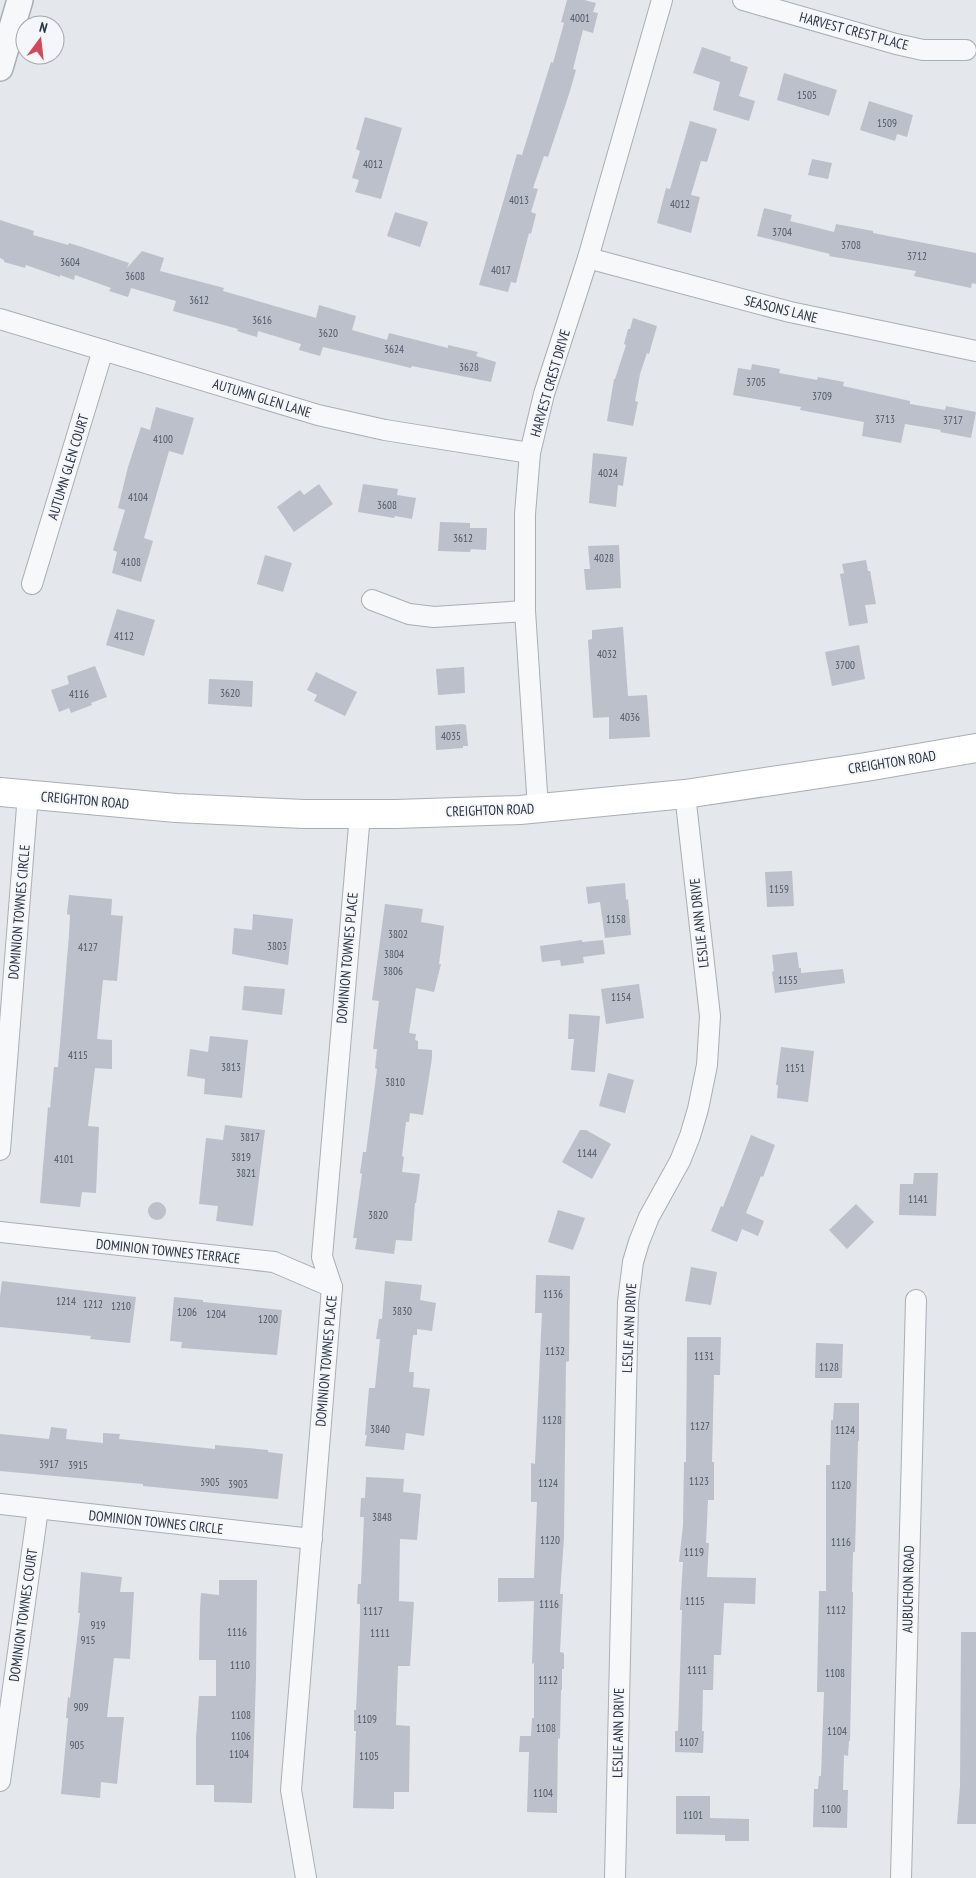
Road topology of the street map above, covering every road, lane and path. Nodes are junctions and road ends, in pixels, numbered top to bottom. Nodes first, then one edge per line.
1 (20, 0) edge
2 (662, 0) edge
3 (743, 0) edge
4 (966, 50) dead end
5 (0, 68) edge
6 (588, 258) junction
7 (0, 319) edge
8 (103, 350) junction
9 (976, 351) edge
10 (530, 453) junction
11 (32, 584) dead end
12 (372, 600) dead end
13 (525, 611) junction
14 (976, 748) edge
15 (0, 792) edge
16 (28, 794) junction
17 (685, 794) junction
18 (538, 808) junction
19 (360, 814) junction
20 (0, 1150) edge
21 (0, 1232) edge
22 (332, 1287) junction
23 (916, 1300) dead end
24 (0, 1504) edge
25 (38, 1509) junction
26 (312, 1539) junction
27 (0, 1780) edge
28 (306, 1878) edge
29 (615, 1878) edge
30 (901, 1878) edge

1 - 5 street
2 - 6 street, HARVEST CREST DRIVE
3 - 4 street, HARVEST CREST PLACE
6 - 9 street, SEASONS LANE
6 - 10 street, HARVEST CREST DRIVE
7 - 8 street, AUTUMN GLEN LANE
8 - 10 street, AUTUMN GLEN LANE
8 - 11 street, AUTUMN GLEN COURT
10 - 13 street, HARVEST CREST DRIVE
12 - 13 street
13 - 18 street, HARVEST CREST DRIVE
14 - 17 main road, CREIGHTON ROAD
15 - 16 main road, CREIGHTON ROAD
16 - 19 main road, CREIGHTON ROAD
16 - 20 street, DOMINION TOWNES CIRCLE
17 - 18 main road, CREIGHTON ROAD
17 - 29 street, LESLIE ANN DRIVE
18 - 19 main road, CREIGHTON ROAD
19 - 22 street, DOMINION TOWNES PLACE
21 - 22 street, DOMINION TOWNES TERRACE
22 - 26 street, DOMINION TOWNES PLACE
23 - 30 street, AUBUCHON ROAD
24 - 25 street, DOMINION TOWNES CIRCLE
25 - 26 street, DOMINION TOWNES CIRCLE
25 - 27 street, DOMINION TOWNES COURT
26 - 28 street, DOMINION TOWNES PLACE

